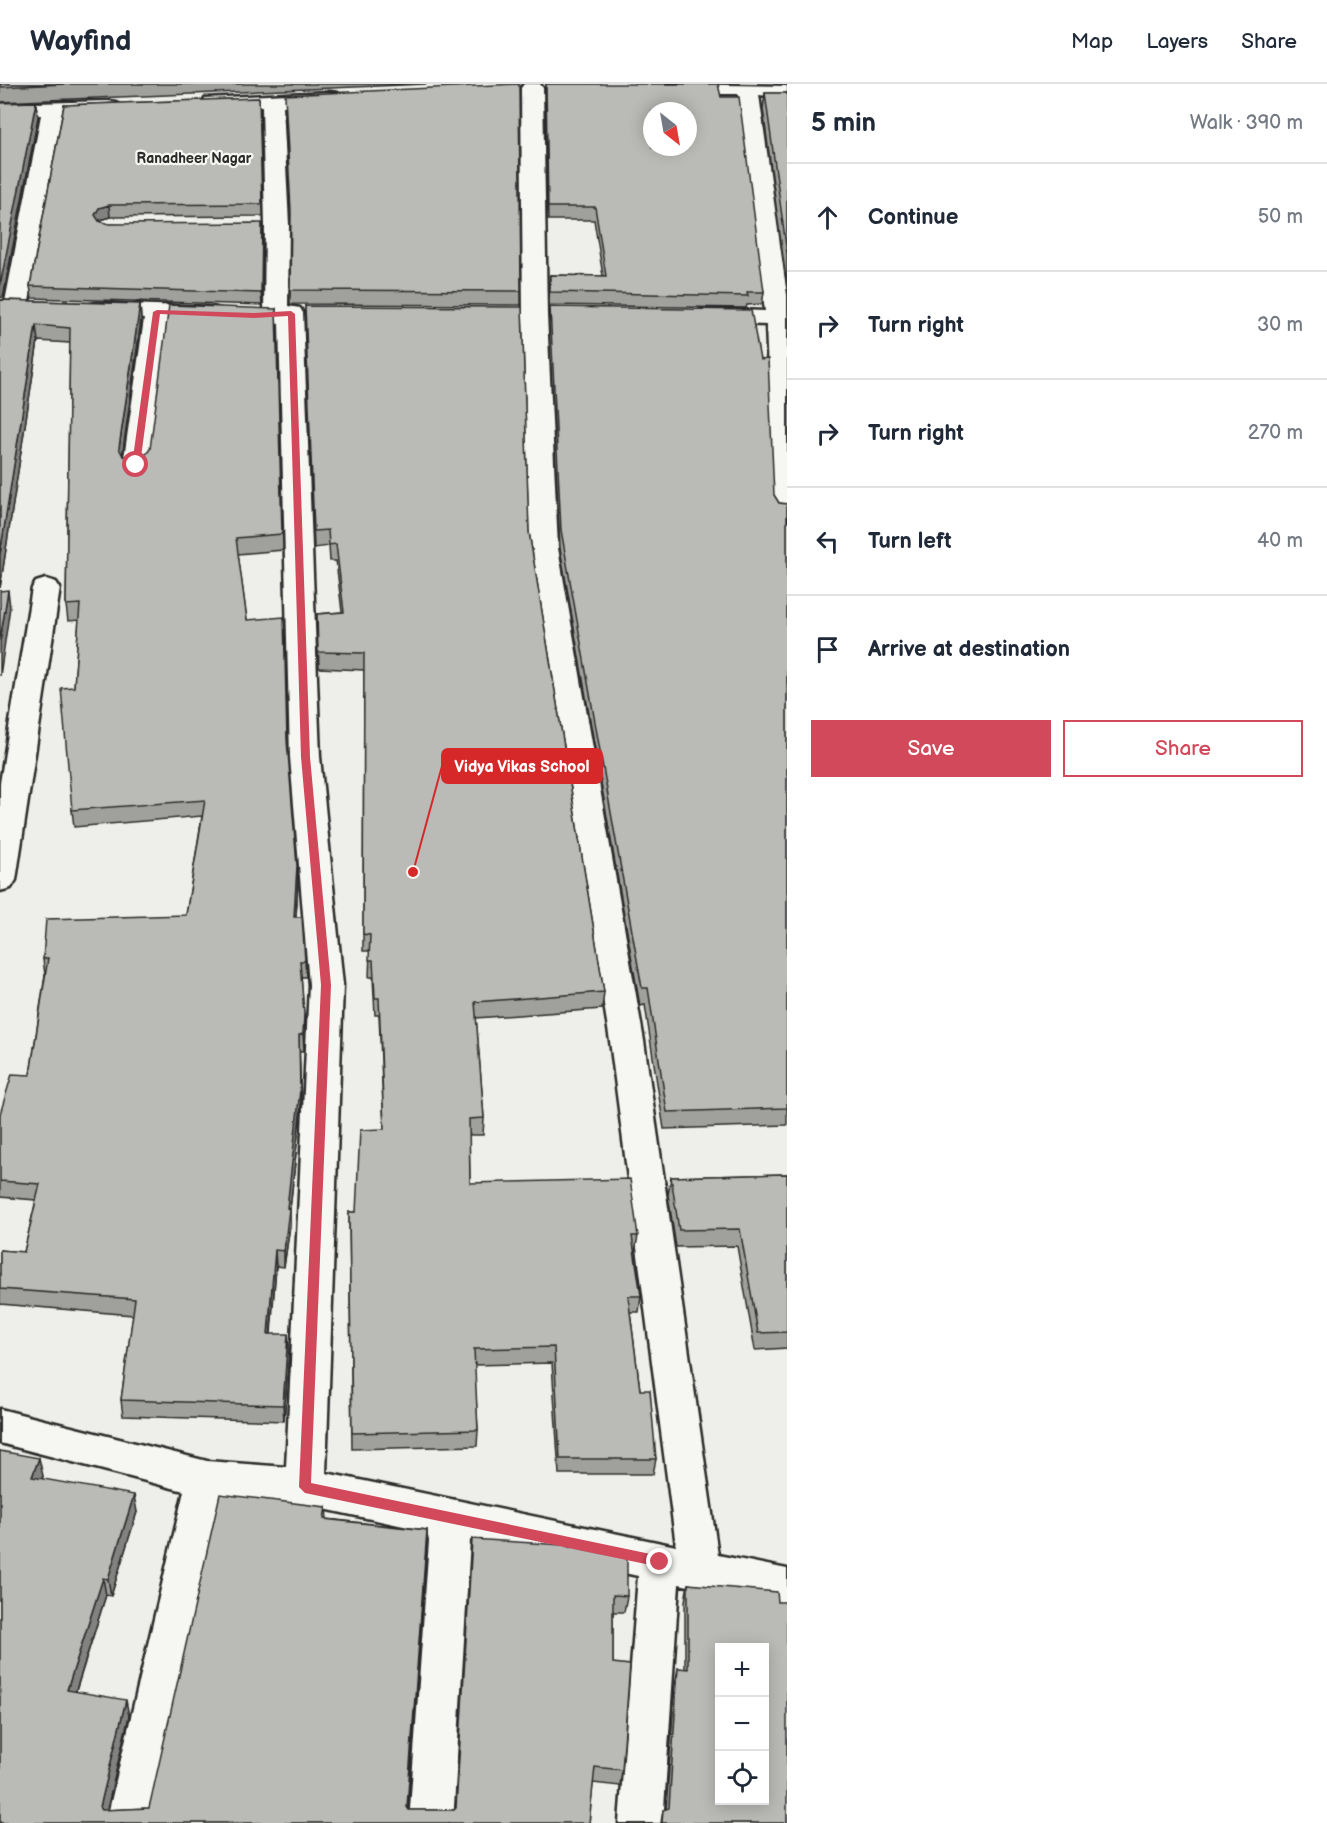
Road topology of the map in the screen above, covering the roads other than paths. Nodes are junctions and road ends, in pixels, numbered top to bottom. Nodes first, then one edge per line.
1 (748, 86) edge
2 (532, 88) dead end
3 (652, 88) edge
4 (787, 92) edge
5 (355, 96) edge
6 (272, 100) junction
7 (192, 104) edge
8 (123, 106) edge
9 (53, 109) junction
10 (0, 110) edge
11 (253, 225) edge
12 (277, 225) junction
13 (18, 307) edge
14 (74, 309) edge
15 (157, 312) junction
16 (274, 315) junction
17 (690, 315) edge
18 (782, 319) edge
19 (136, 465) edge
20 (787, 512) edge
21 (46, 588) dead end
22 (0, 880) edge
23 (0, 1426) edge
24 (207, 1479) junction
25 (305, 1487) junction
26 (444, 1517) junction
27 (660, 1562) junction
28 (700, 1570) junction
29 (787, 1588) edge
30 (128, 1823) edge
31 (431, 1823) edge
32 (641, 1823) edge

1 - 3 street
1 - 4 street
1 - 18 street
2 - 28 street
5 - 6 street
6 - 7 street
6 - 12 street
8 - 9 street
9 - 10 street
9 - 13 street
11 - 12 street
12 - 16 street
14 - 15 street
15 - 16 street
15 - 19 street
16 - 25 street
17 - 18 street
18 - 20 street
21 - 22 street
23 - 24 street
24 - 25 street
24 - 30 street
25 - 26 street
26 - 27 street
26 - 31 street
27 - 28 street
27 - 32 street
28 - 29 street

